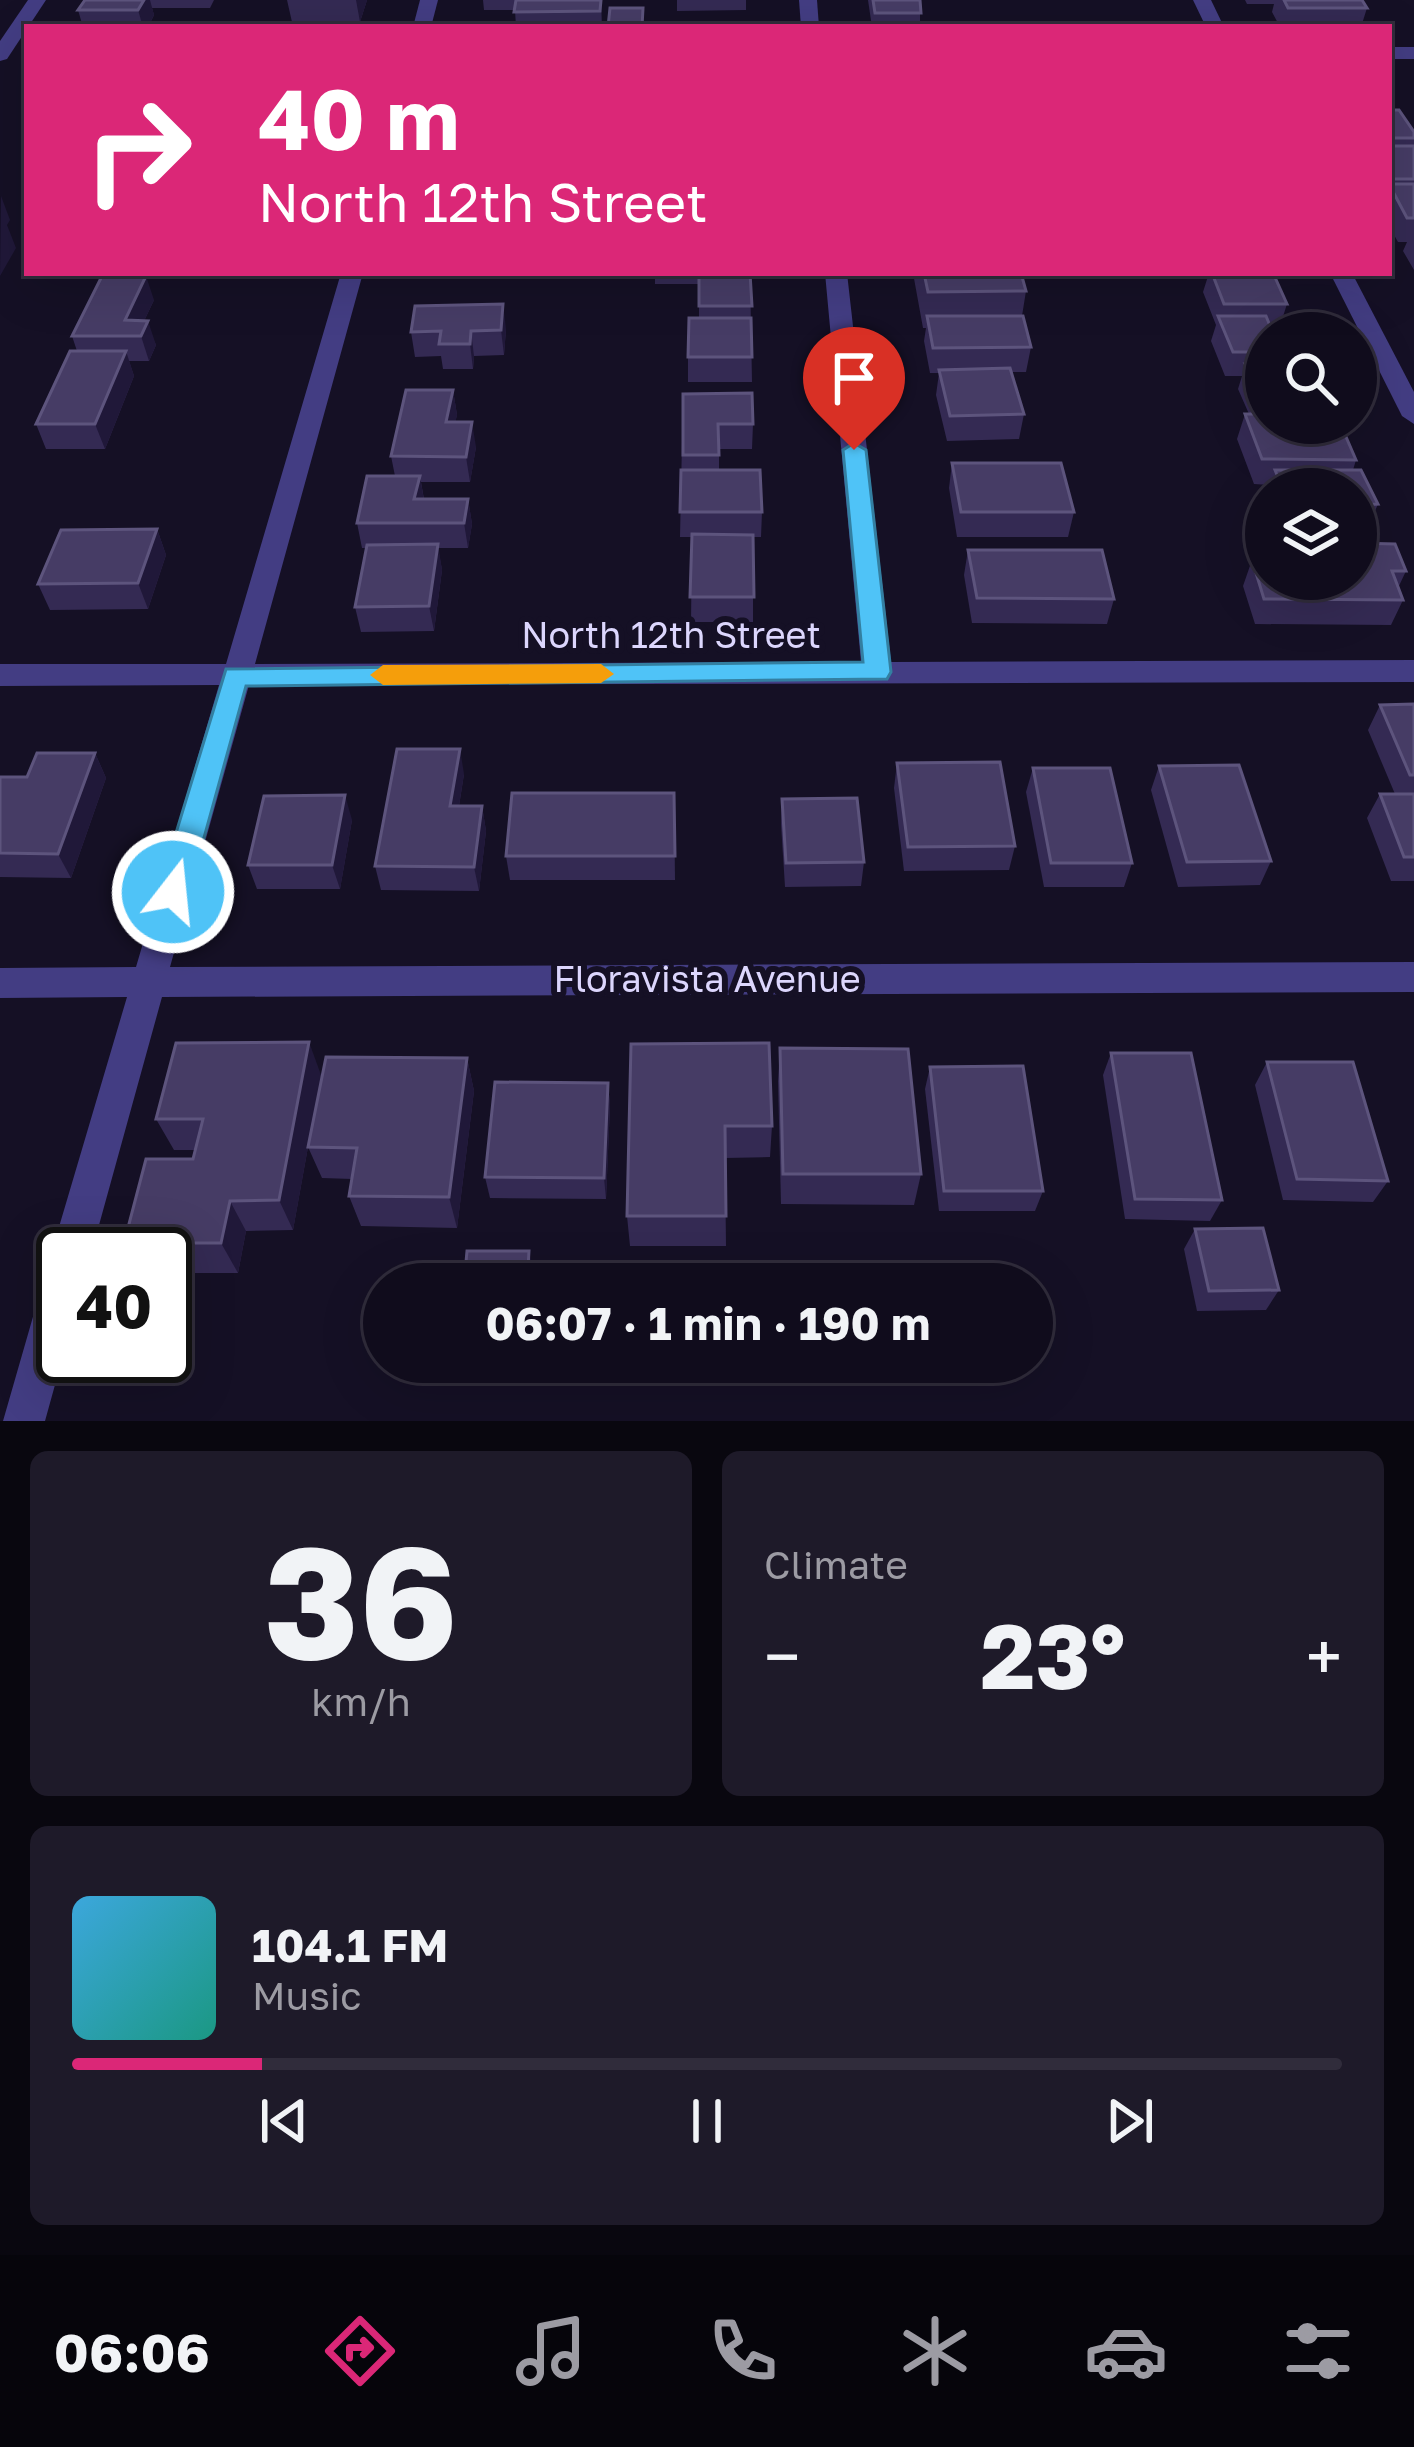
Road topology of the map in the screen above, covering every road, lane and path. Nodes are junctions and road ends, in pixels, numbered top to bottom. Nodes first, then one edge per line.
1 (37, 0) edge
2 (0, 55) edge
3 (351, 276) edge
4 (836, 276) edge
5 (1343, 276) edge
6 (1414, 416) edge
7 (1414, 671) edge
8 (877, 672) junction
9 (0, 675) edge
10 (235, 676) junction
11 (1414, 977) edge
12 (149, 980) junction
13 (0, 983) edge
14 (79, 1227) edge
15 (36, 1378) edge
16 (24, 1421) edge

1 - 2 street
3 - 10 street
4 - 8 street
5 - 6 street
7 - 8 street, North 12th Street
8 - 10 street, North 12th Street
9 - 10 street, North 12th Street
10 - 12 street
11 - 12 street, Floravista Avenue
12 - 13 street, Floravista Avenue
12 - 14 street
15 - 16 street

